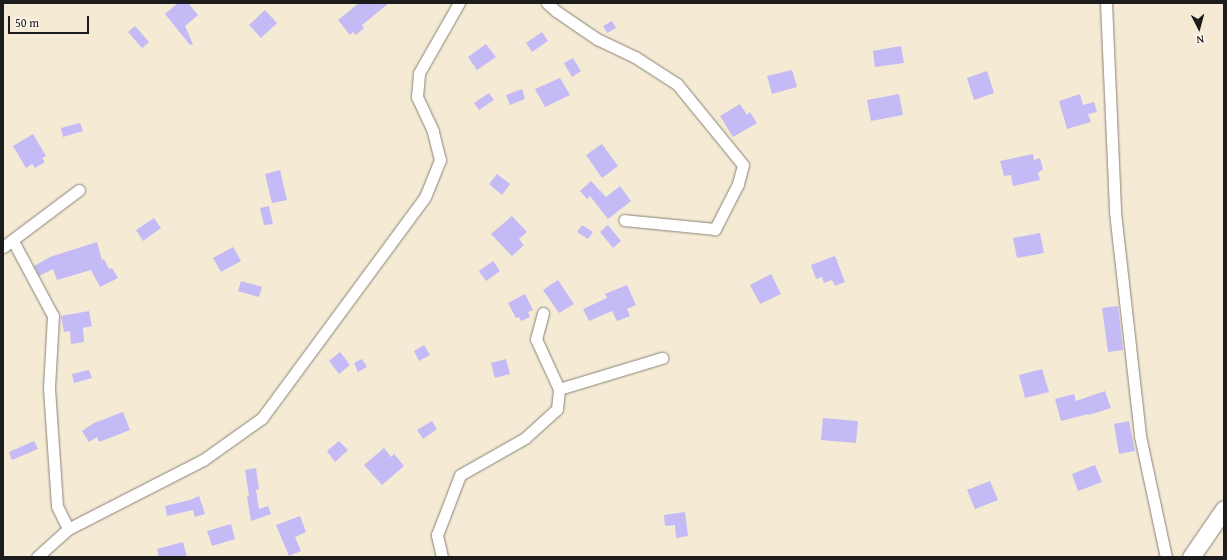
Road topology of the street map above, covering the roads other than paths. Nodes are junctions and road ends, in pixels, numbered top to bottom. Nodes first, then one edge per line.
1 (459, 3) edge
2 (547, 3) edge
3 (1106, 3) edge
4 (79, 190) dead end
5 (624, 220) dead end
6 (13, 241) junction
7 (3, 247) edge
8 (543, 313) dead end
9 (662, 358) dead end
10 (559, 389) junction
11 (1224, 509) edge
12 (68, 528) junction
13 (37, 557) edge
14 (442, 557) edge
15 (1166, 557) edge
16 (1191, 557) edge

1 - 12 street
2 - 5 street
3 - 15 street
4 - 6 street
6 - 7 street
6 - 12 street
8 - 10 street
9 - 10 street
10 - 14 street
11 - 16 main road
12 - 13 street

